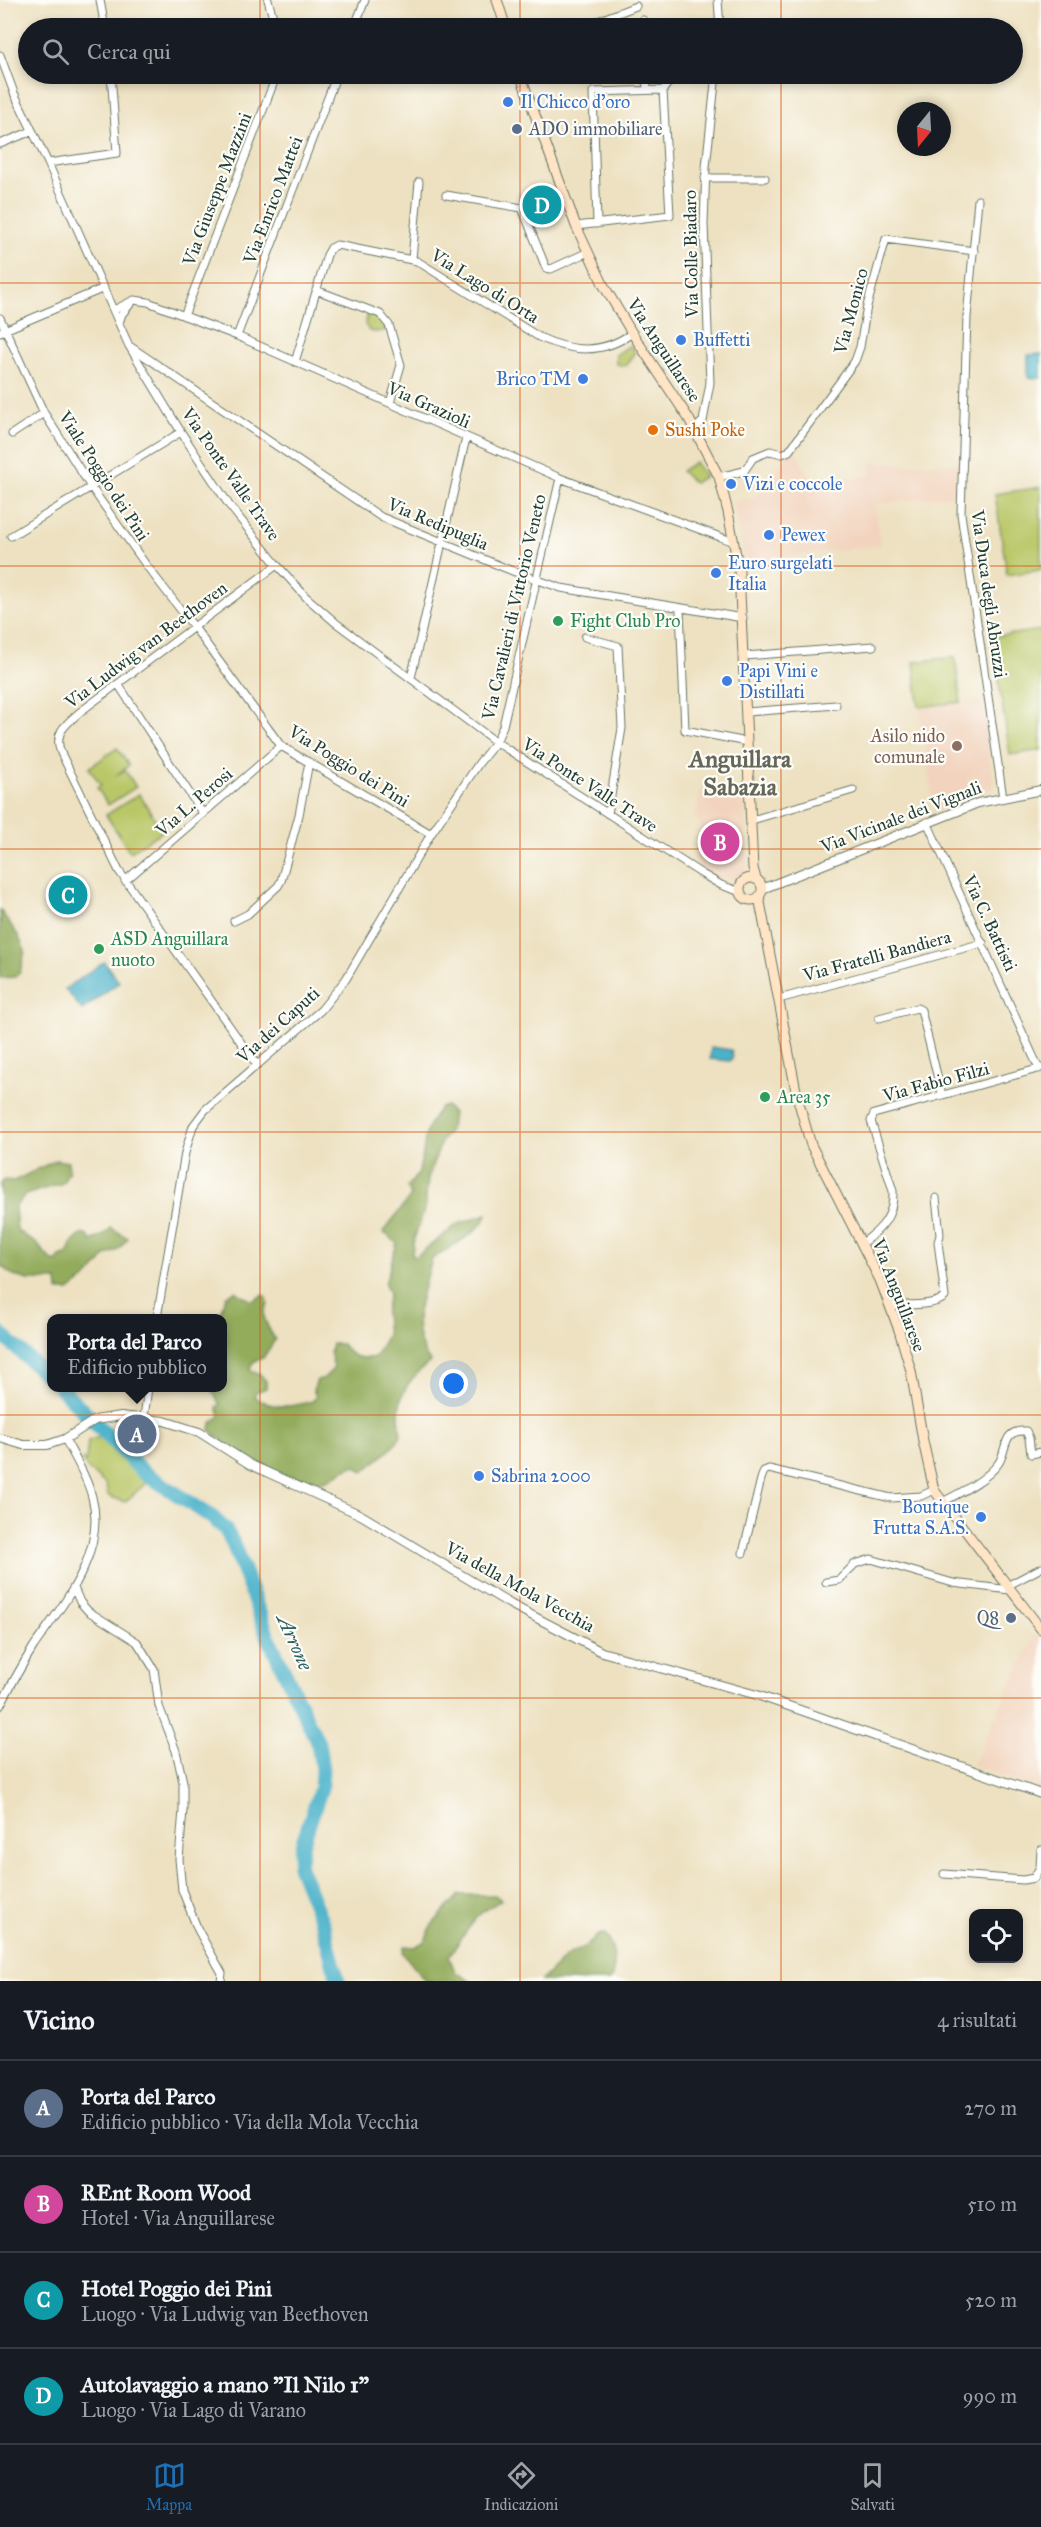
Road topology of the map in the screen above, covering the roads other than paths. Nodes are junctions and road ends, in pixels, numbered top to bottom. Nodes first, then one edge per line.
1 (100, 0) edge
2 (268, 0) edge
3 (365, 0) edge
4 (498, 0) edge
5 (718, 0) edge
6 (636, 6) dead end
7 (103, 18) edge
8 (273, 18) edge
9 (358, 18) edge
10 (503, 18) edge
11 (605, 18) edge
12 (719, 18) edge
13 (0, 55) edge
14 (112, 84) edge
15 (274, 84) edge
16 (333, 84) edge
17 (524, 84) edge
18 (646, 84) edge
19 (668, 84) edge
20 (715, 84) edge
21 (646, 90) junction
22 (663, 90) junction
23 (32, 131) junction
24 (0, 144) edge
25 (48, 163) junction
26 (705, 178) junction
27 (765, 178) dead end
28 (419, 182) dead end
29 (446, 195) dead end
30 (978, 200) dead end
31 (597, 224) junction
32 (576, 226) junction
33 (974, 250) junction
34 (588, 252) junction
35 (412, 259) junction
36 (104, 288) junction
37 (316, 290) junction
38 (134, 300) junction
39 (114, 310) junction
40 (184, 316) junction
41 (0, 318) edge
42 (119, 323) junction
43 (2, 331) edge
44 (632, 333) junction
45 (237, 336) junction
46 (129, 345) junction
47 (295, 362) junction
48 (390, 404) junction
49 (44, 413) junction
50 (695, 429) junction
51 (181, 432) junction
52 (12, 434) dead end
53 (466, 438) junction
54 (718, 477) junction
55 (560, 478) junction
56 (91, 487) junction
57 (11, 536) dead end
58 (734, 542) junction
59 (442, 543) junction
60 (277, 565) junction
61 (535, 579) junction
62 (680, 609) junction
63 (743, 618) junction
64 (194, 627) junction
65 (585, 637) dead end
66 (873, 645) dead end
67 (745, 656) junction
68 (411, 678) junction
69 (118, 684) junction
70 (836, 705) dead end
71 (747, 712) junction
72 (496, 742) junction
73 (747, 742) junction
74 (281, 746) junction
75 (309, 762) junction
76 (853, 790) dead end
77 (1041, 790) edge
78 (1003, 798) junction
79 (203, 814) junction
80 (608, 814) junction
81 (752, 820) junction
82 (927, 822) junction
83 (431, 834) junction
84 (126, 881) junction
85 (750, 888) junction
86 (234, 921) dead end
87 (983, 943) junction
88 (779, 999) junction
89 (879, 1018) dead end
90 (257, 1065) junction
91 (1040, 1069) edge
92 (942, 1095) junction
93 (936, 1198) dead end
94 (862, 1243) junction
95 (890, 1306) junction
96 (158, 1314) edge
97 (147, 1392) edge
98 (144, 1417) junction
99 (0, 1438) edge
100 (65, 1439) junction
101 (1041, 1452) edge
102 (934, 1490) junction
103 (943, 1502) junction
104 (743, 1553) dead end
105 (1041, 1568) edge
106 (826, 1582) dead end
107 (74, 1588) junction
108 (1009, 1588) junction
109 (1041, 1629) edge
110 (0, 1706) edge
111 (1041, 1794) edge
112 (1041, 1850) edge
113 (944, 1874) dead end
114 (221, 1981) edge

1 - 7 street
2 - 8 street
3 - 9 street
4 - 10 main road
5 - 12 street
6 - 11 street
13 - 23 street, Via Ponte Valle Trave
14 - 25 street
15 - 40 street, Via Giuseppe Mazzini
16 - 45 street, Via Enrico Mattei
17 - 32 main road, Via Anguillarese
18 - 21 street
19 - 22 street
20 - 26 street, Via Colle Biadaro
21 - 22 street
21 - 31 street
22 - 31 street
23 - 24 street
23 - 25 street, Via Ponte Valle Trave
25 - 36 street, Via Ponte Valle Trave
26 - 27 street
26 - 50 street, Via Colle Biadaro
28 - 35 street
29 - 34 street
30 - 33 street, Via Duca degli Abruzzi
31 - 32 street
32 - 34 main road, Via Anguillarese
33 - 54 street, Via Monico
33 - 78 street, Via Duca degli Abruzzi
34 - 44 main road, Via Anguillarese
35 - 37 street, Via Lago di Orta
35 - 44 street, Via Lago di Orta
36 - 39 street, Via Ponte Valle Trave
36 - 43 street
37 - 47 street, Via Lago di Orta
37 - 48 street
38 - 39 street
38 - 40 street, Via Grazioli
38 - 42 street
39 - 42 street, Via Ponte Valle Trave
40 - 45 street, Via Grazioli
41 - 43 street, Viale Poggio dei Pini
42 - 46 street, Via Ponte Valle Trave
43 - 49 street, Viale Poggio dei Pini
44 - 50 main road, Via Anguillarese
45 - 47 street, Via Grazioli
46 - 51 street, Via Ponte Valle Trave
46 - 59 street, Via Redipuglia
47 - 48 street, Via Grazioli
48 - 53 street, Via Grazioli
49 - 52 street
49 - 56 street, Viale Poggio dei Pini
50 - 54 main road, Via Anguillarese
51 - 56 street
51 - 60 street, Via Ponte Valle Trave
53 - 55 street, Via Grazioli
53 - 59 street
54 - 58 main road, Via Anguillarese
55 - 58 street, Via Grazioli
55 - 61 street, Via Cavalieri di Vittorio Veneto
56 - 57 street
56 - 64 street, Viale Poggio dei Pini
58 - 63 main road, Via Anguillarese
59 - 61 street, Via Redipuglia
59 - 68 street
60 - 64 street, Via Ludwig van Beethoven
60 - 68 street, Via Ponte Valle Trave
61 - 62 street, Via Redipuglia
61 - 72 street, Via Cavalieri di Vittorio Veneto
62 - 63 street, Via Redipuglia
62 - 73 street
63 - 67 main road, Via Anguillarese
64 - 69 street, Via Ludwig van Beethoven
64 - 74 street, Via Poggio dei Pini
65 - 80 street
66 - 67 street
67 - 71 main road, Via Anguillarese
68 - 72 street, Via Ponte Valle Trave
69 - 79 street
69 - 84 street, Via Ludwig van Beethoven
70 - 71 street
71 - 73 main road, Via Anguillarese
72 - 80 street, Via Ponte Valle Trave
72 - 83 street, Via dei Caputi
73 - 81 main road, Via Anguillarese
74 - 75 street, Via Poggio dei Pini
74 - 79 street, Via L. Perosi
75 - 83 street, Via Poggio dei Pini
75 - 86 street
76 - 81 street
77 - 78 street, Via Vicinale dei Vignali
78 - 82 street, Via Vicinale dei Vignali
79 - 84 street, Via L. Perosi
80 - 85 street, Via Ponte Valle Trave
81 - 85 main road, Via Anguillarese
82 - 85 street, Via Vicinale dei Vignali
82 - 87 street, Via C. Battisti
83 - 90 street, Via dei Caputi
84 - 90 street, Via Ludwig van Beethoven
85 - 88 main road, Via Anguillarese
87 - 88 street, Via Fratelli Bandiera
87 - 91 street, Via C. Battisti
88 - 94 main road, Via Anguillarese
89 - 92 street
90 - 96 street, Via dei Caputi
91 - 92 street, Via Fabio Filzi
92 - 94 street, Via Fabio Filzi
93 - 95 street
94 - 95 main road, Via Anguillarese
95 - 102 main road, Via Anguillarese
97 - 98 street
98 - 100 street, Via della Mola Vecchia
98 - 111 street, Via della Mola Vecchia
99 - 100 street, Via della Mola Vecchia
100 - 107 street
101 - 103 street
102 - 103 main road, Via Anguillarese
102 - 104 street
103 - 108 main road, Via Anguillarese
105 - 108 street
106 - 108 street
107 - 110 street
107 - 114 street
108 - 109 main road, Via Anguillarese
112 - 113 street

